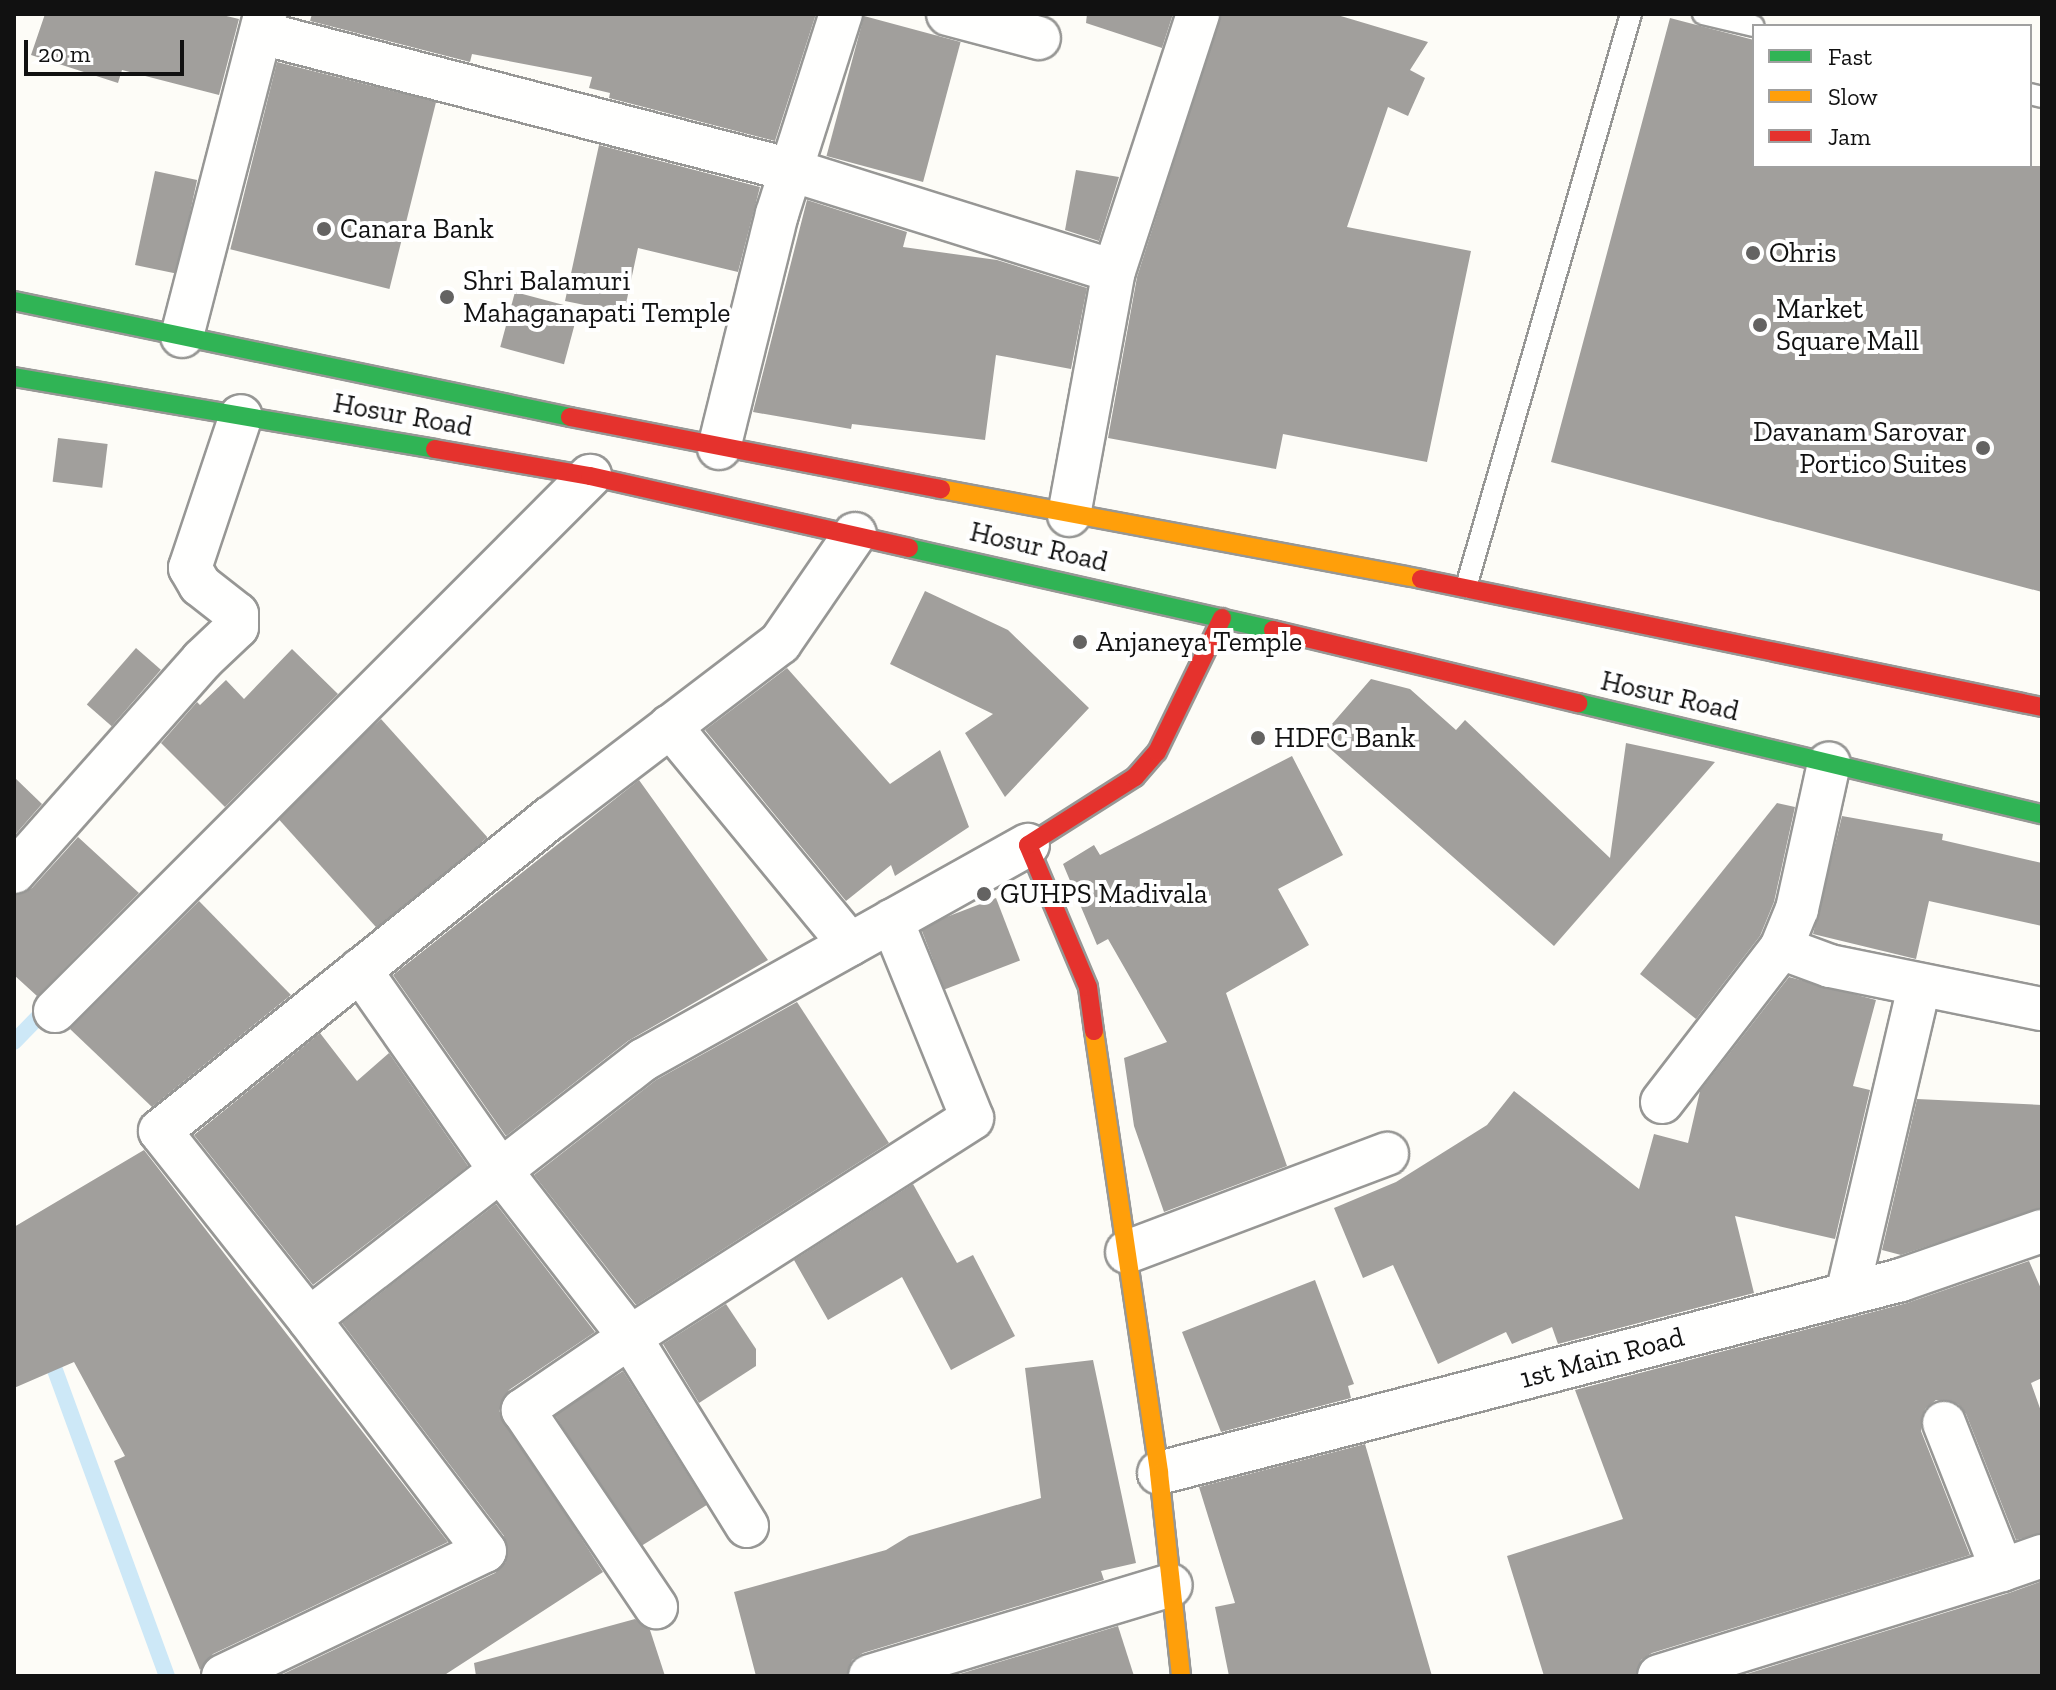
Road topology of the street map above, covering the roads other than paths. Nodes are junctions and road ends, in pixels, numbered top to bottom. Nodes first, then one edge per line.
1 (841, 14) edge
2 (948, 14) edge
3 (1198, 14) edge
4 (1631, 14) edge
5 (1703, 14) edge
6 (263, 23) edge
7 (1752, 26) edge
8 (1039, 38) dead end
9 (791, 170) junction
10 (1114, 271) junction
11 (14, 301) edge
12 (182, 336) junction
13 (14, 377) edge
14 (241, 416) junction
15 (719, 448) junction
16 (590, 476) junction
17 (1069, 515) junction
18 (855, 534) junction
19 (1466, 587) junction
20 (1222, 618) junction
21 (2042, 707) edge
22 (670, 726) junction
23 (1829, 763) junction
24 (2042, 814) edge
25 (1028, 845) junction
26 (14, 872) edge
27 (892, 921) junction
28 (850, 944) junction
29 (1781, 948) junction
30 (360, 970) junction
31 (1919, 986) junction
32 (2042, 1009) edge
33 (55, 1011) dead end
34 (1662, 1102) dead end
35 (1387, 1154) dead end
36 (500, 1170) junction
37 (2042, 1231) edge
38 (1127, 1252) junction
39 (1847, 1294) junction
40 (309, 1319) junction
41 (630, 1337) junction
42 (1944, 1423) dead end
43 (1159, 1473) junction
44 (747, 1526) dead end
45 (2042, 1556) edge
46 (2002, 1570) junction
47 (1171, 1585) junction
48 (656, 1607) dead end
49 (223, 1676) edge
50 (870, 1676) edge
51 (1181, 1676) edge
52 (1659, 1676) edge

1 - 9 street
2 - 8 street
3 - 10 street
4 - 19 lane
5 - 7 lane
6 - 9 street
6 - 12 street
9 - 10 street
9 - 15 street
10 - 17 street
11 - 12 main road, Hosur Road
12 - 15 main road, Hosur Road
13 - 14 main road, Hosur Road
14 - 16 main road, Hosur Road
14 - 26 street
15 - 17 main road, Hosur Road
16 - 18 main road, Hosur Road
16 - 33 street
17 - 19 main road, Hosur Road
18 - 20 main road, Hosur Road
18 - 22 street
19 - 21 main road, Hosur Road
20 - 23 main road, Hosur Road
20 - 25 main road
22 - 28 street
22 - 30 street
23 - 24 main road, Hosur Road
23 - 29 street
25 - 27 street
25 - 38 main road
27 - 28 street
27 - 41 street
28 - 36 street
29 - 31 street
29 - 34 street
30 - 36 street
30 - 40 street
31 - 32 street
31 - 39 street
35 - 38 street
36 - 40 street
36 - 41 street
37 - 39 street, 1st Main Road
38 - 43 main road
39 - 43 street, 1st Main Road
40 - 49 street
41 - 44 street
41 - 48 street
42 - 46 street
43 - 47 main road
45 - 46 street
46 - 52 street
47 - 50 street
47 - 51 main road

